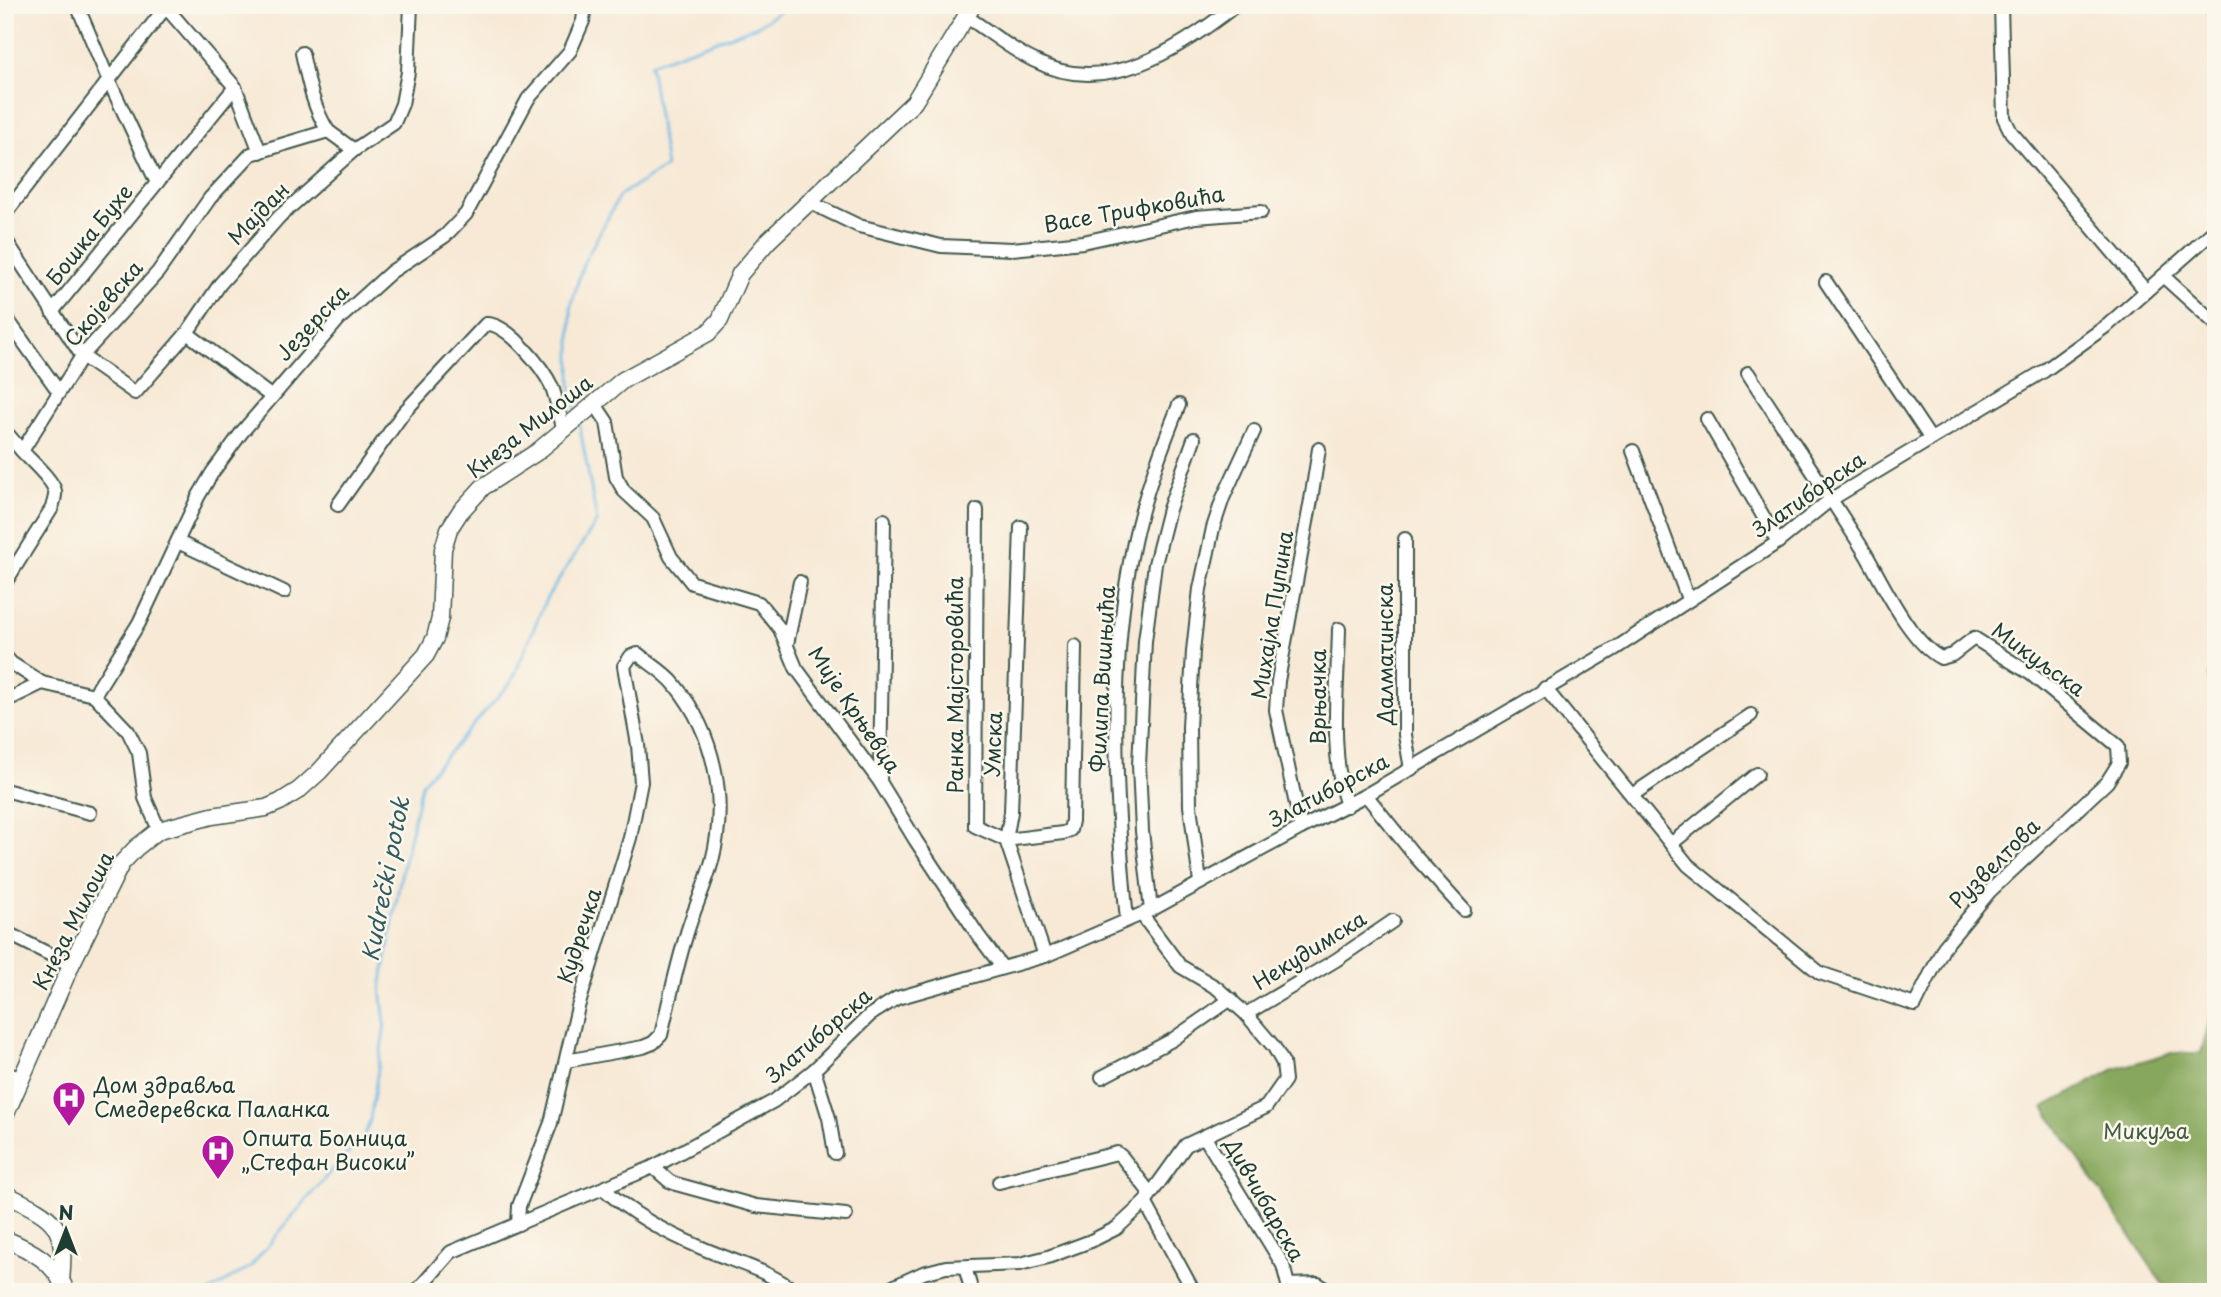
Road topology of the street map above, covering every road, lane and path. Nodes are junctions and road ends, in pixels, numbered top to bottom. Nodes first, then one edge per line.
1 (77, 5) edge
2 (411, 5) edge
3 (585, 5) edge
4 (1236, 5) edge
5 (2001, 5) edge
6 (2209, 5) edge
7 (167, 6) edge
8 (970, 11) edge
9 (2216, 15) edge
10 (302, 53) dead end
11 (108, 81) junction
12 (235, 87) junction
13 (328, 131) junction
14 (354, 150) junction
15 (260, 152) junction
16 (157, 183) junction
17 (811, 203) junction
18 (1261, 212) dead end
19 (5, 214) edge
20 (2216, 229) edge
21 (5, 239) edge
22 (2163, 276) junction
23 (1826, 282) dead end
24 (2146, 291) junction
25 (52, 312) junction
26 (5, 316) edge
27 (2216, 324) edge
28 (187, 333) junction
29 (82, 356) junction
30 (1748, 373) dead end
31 (59, 392) junction
32 (272, 397) junction
33 (1179, 405) dead end
34 (579, 418) junction
35 (1707, 419) dead end
36 (1254, 430) dead end
37 (5, 431) edge
38 (1930, 438) junction
39 (1194, 439) dead end
40 (1319, 449) dead end
41 (22, 451) junction
42 (1633, 451) dead end
43 (1830, 500) junction
44 (338, 505) dead end
45 (977, 510) dead end
46 (884, 520) dead end
47 (1021, 527) dead end
48 (1405, 539) dead end
49 (178, 542) junction
50 (1778, 542) junction
51 (800, 582) dead end
52 (5, 583) edge
53 (284, 592) dead end
54 (1688, 599) junction
55 (1339, 629) dead end
56 (787, 644) junction
57 (1075, 646) dead end
58 (5, 656) edge
59 (42, 683) junction
60 (1545, 688) junction
61 (94, 695) junction
62 (5, 701) edge
63 (1751, 715) dead end
64 (2119, 763) joint
65 (1410, 769) junction
66 (1757, 774) dead end
67 (880, 782) junction
68 (5, 790) edge
69 (1632, 795) junction
70 (1366, 796) junction
71 (1347, 806) junction
72 (90, 813) dead end
73 (1301, 828) junction
74 (159, 830) junction
75 (1006, 841) junction
76 (1671, 844) junction
77 (1200, 882) junction
78 (1464, 910) dead end
79 (1147, 912) junction
80 (1127, 920) junction
81 (1393, 921) dead end
82 (5, 932) edge
83 (1045, 956) junction
84 (71, 965) junction
85 (1002, 967) junction
86 (1231, 999) junction
87 (1246, 1014) junction
88 (566, 1061) junction
89 (814, 1070) junction
90 (5, 1072) edge
91 (1102, 1077) dead end
92 (22, 1080) junction
93 (5, 1116) edge
94 (1204, 1136) junction
95 (835, 1153) dead end
96 (653, 1167) junction
97 (999, 1182) dead end
98 (604, 1189) junction
99 (5, 1194) edge
100 (1148, 1198) junction
101 (846, 1215) dead end
102 (518, 1224) junction
103 (5, 1239) edge
104 (965, 1267) junction
105 (64, 1286) edge
106 (778, 1286) edge
107 (1284, 1288) edge
108 (416, 1292) edge
109 (796, 1292) edge
110 (882, 1292) edge
111 (972, 1292) edge
112 (1194, 1292) edge
113 (1331, 1292) edge

1 - 11 street, Бошка Бухе
2 - 14 street, Мајдан
3 - 32 street, Језерска
4 - 8 street
5 - 24 street
6 - 9 street
7 - 11 street
7 - 12 street
8 - 17 street, Кнеза Милоша
10 - 13 street
11 - 16 street, Бошка Бухе
11 - 19 street
12 - 15 street
12 - 16 street, Бошка Бухе
13 - 14 street
13 - 15 street, Скојевска
14 - 28 street, Мајдан
15 - 29 street, Скојевска
16 - 25 street, Бошка Бухе
17 - 18 street, Васе Трифковића
17 - 34 street, Кнеза Милоша
20 - 22 street, Златиборска
21 - 25 street
22 - 24 street, Златиборска
22 - 27 street
23 - 38 street
24 - 38 street, Златиборска
25 - 29 street
26 - 31 street
28 - 29 street, Мајдан
28 - 32 street
29 - 31 street, Скојевска
30 - 43 street
31 - 41 street, Скојевска
32 - 49 street, Језерска
33 - 80 street, Филипа Вишњића
34 - 44 street, Мије Крњевца
34 - 56 street, Мије Крњевца
34 - 74 street, Кнеза Милоша
35 - 50 street
36 - 77 street
37 - 41 street
38 - 43 street, Златиборска
39 - 79 street
40 - 73 street, Михајла Пупина
41 - 52 street
42 - 54 street
43 - 50 street, Златиборска
43 - 64 street, Микуљска
45 - 75 street, Ранка Мајсторовића
46 - 67 street
47 - 75 street, Умска
48 - 65 street, Далматинска
49 - 53 street
49 - 61 street, Језерска
50 - 54 street, Златиборска
51 - 56 street
54 - 60 street, Златиборска
55 - 71 street, Врњачка
56 - 67 street, Мије Крњевца
57 - 75 street
58 - 59 street
59 - 61 street
59 - 62 street
60 - 65 street, Златиборска
60 - 69 street
61 - 74 street
63 - 69 street
64 - 76 street, Рузвелтова
65 - 70 street, Златиборска
66 - 76 street
67 - 85 street, Мије Крњевца
68 - 72 street
69 - 76 street
70 - 71 street, Златиборска
70 - 78 street
71 - 73 street, Златиборска
73 - 77 street, Златиборска
74 - 84 street, Кнеза Милоша
75 - 83 street, Умска
77 - 79 street, Златиборска
79 - 80 street, Златиборска
79 - 86 street
80 - 83 street, Златиборска
81 - 87 street, Некудимска
82 - 84 street
83 - 85 street, Златиборска
84 - 92 street, Кнеза Милоша
85 - 89 street, Златиборска
86 - 87 street
86 - 91 street
87 - 94 street
88 - 88 street, Кудречка
88 - 102 street, Кудречка
89 - 95 street
89 - 96 street, Златиборска
90 - 92 street
92 - 93 street, Кнеза Милоша
94 - 100 street
94 - 107 street, Дивчибарска
96 - 98 street, Златиборска
96 - 101 street
97 - 100 street
98 - 102 street, Златиборска
98 - 106 street
99 - 105 street
100 - 104 street
100 - 112 street
102 - 108 street, Златиборска
103 - 105 street
104 - 110 street
104 - 111 street
106 - 109 street
107 - 113 street

